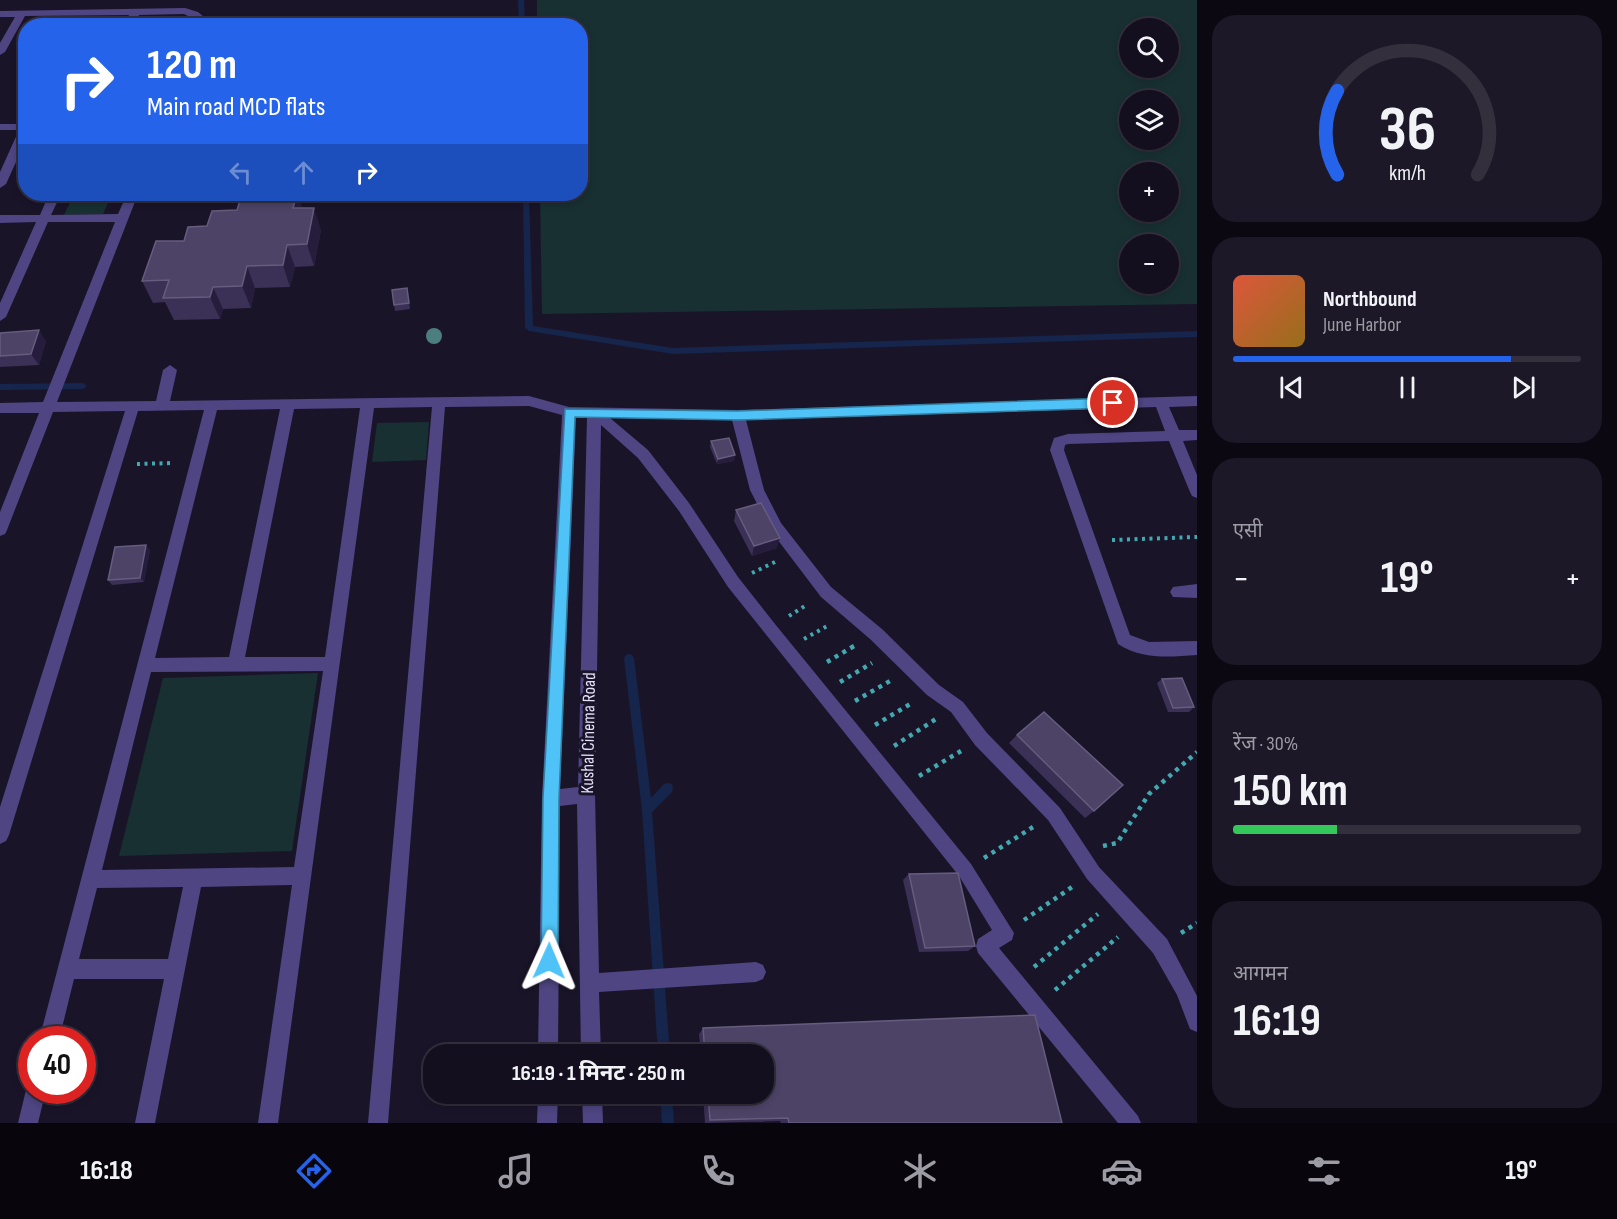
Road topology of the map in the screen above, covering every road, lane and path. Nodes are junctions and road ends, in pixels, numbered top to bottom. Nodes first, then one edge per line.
1 (135, 12) junction
2 (22, 13) junction
3 (78, 13) junction
4 (0, 14) edge
5 (19, 18) edge
6 (76, 18) edge
7 (132, 18) edge
8 (200, 18) edge
9 (18, 20) edge
10 (0, 52) edge
11 (0, 127) edge
12 (18, 127) edge
13 (18, 145) edge
14 (0, 184) edge
15 (52, 201) edge
16 (129, 201) edge
17 (123, 218) junction
18 (0, 219) edge
19 (44, 219) junction
20 (0, 317) edge
21 (170, 370) dead end
22 (439, 401) junction
23 (1160, 401) junction
24 (1197, 401) edge
25 (368, 402) junction
26 (288, 404) junction
27 (212, 405) junction
28 (133, 406) junction
29 (162, 406) junction
30 (48, 407) junction
31 (0, 408) edge
32 (569, 412) junction
33 (594, 412) junction
34 (738, 415) junction
35 (1197, 435) edge
36 (1174, 436) junction
37 (197, 463) junction
38 (115, 464) junction
39 (1197, 492) edge
40 (0, 530) edge
41 (1197, 537) edge
42 (1091, 542) junction
43 (794, 551) junction
44 (732, 582) junction
45 (1197, 591) edge
46 (826, 592) junction
47 (1178, 592) dead end
48 (850, 614) junction
49 (769, 629) junction
50 (876, 634) junction
51 (1197, 648) edge
52 (785, 649) junction
53 (893, 650) junction
54 (236, 664) junction
55 (331, 664) junction
56 (145, 665) junction
57 (911, 669) junction
58 (805, 674) junction
59 (933, 690) junction
60 (821, 693) junction
61 (957, 706) junction
62 (836, 711) junction
63 (856, 737) junction
64 (981, 739) junction
65 (1197, 752) edge
66 (873, 759) junction
67 (897, 789) junction
68 (586, 795) junction
69 (551, 798) junction
70 (1054, 814) junction
71 (0, 835) edge
72 (1079, 852) junction
73 (965, 870) junction
74 (1093, 873) junction
75 (302, 876) junction
76 (194, 877) junction
77 (90, 879) junction
78 (1116, 899) junction
79 (1137, 922) junction
80 (1005, 933) junction
81 (67, 969) junction
82 (176, 969) junction
83 (756, 972) dead end
84 (1015, 982) junction
85 (590, 983) junction
86 (1035, 1006) junction
87 (1197, 1022) edge
88 (53, 1026) edge
89 (548, 1044) edge
90 (591, 1044) edge
91 (33, 1104) edge
92 (548, 1104) edge
93 (592, 1104) edge
94 (28, 1123) edge
95 (145, 1123) edge
96 (268, 1123) edge
97 (378, 1123) edge
98 (547, 1123) edge
99 (592, 1123) edge
100 (1131, 1123) edge

1 - 3 street
1 - 7 street
1 - 8 street
2 - 3 street
2 - 4 street
2 - 5 street
3 - 6 street
9 - 10 street
11 - 12 street
13 - 14 street
15 - 19 street
16 - 17 street
17 - 19 street
17 - 30 street
18 - 19 street
19 - 20 street
21 - 29 street
22 - 25 street
22 - 32 street
22 - 97 street
23 - 24 street
23 - 34 street
23 - 36 street
25 - 26 street
25 - 55 street
26 - 27 street
26 - 54 street
27 - 29 street
27 - 37 street
28 - 29 street
28 - 30 street
28 - 38 street
30 - 31 street
30 - 40 street
32 - 33 street
32 - 69 street, Kushal Cinema Road
33 - 34 street
33 - 44 street
33 - 68 street, Kushal Cinema Road
34 - 43 street
35 - 36 street
36 - 39 street
36 - 42 street
37 - 38 path
37 - 56 street
38 - 71 street
41 - 42 path
42 - 51 street
43 - 44 path
43 - 46 street
44 - 49 street
45 - 47 street
46 - 48 street
46 - 49 path
48 - 50 street
48 - 52 path
49 - 52 street
50 - 53 street
50 - 58 path
52 - 58 street
53 - 57 street
53 - 60 path
54 - 55 street
54 - 56 street
55 - 75 street
56 - 77 street
57 - 59 street
57 - 62 path
58 - 60 street
59 - 61 street
59 - 63 path
60 - 62 street
61 - 64 street
61 - 66 path
62 - 63 street
63 - 66 street
64 - 67 path
64 - 70 street
65 - 72 path
66 - 67 street
67 - 73 street
68 - 69 street
68 - 85 street, Kushal Cinema Road
69 - 89 street, Kushal Cinema Road
70 - 72 street
70 - 73 path
72 - 74 street
73 - 80 street
74 - 78 street
74 - 80 path
75 - 76 street
75 - 96 street
76 - 77 street
76 - 82 street
77 - 81 street
78 - 79 street
78 - 84 path
79 - 86 path
79 - 87 street
80 - 84 street
81 - 82 street
81 - 88 street
82 - 95 street
83 - 85 street
84 - 86 street
85 - 90 street, Kushal Cinema Road
86 - 100 street
91 - 94 street
92 - 98 street
93 - 99 street

